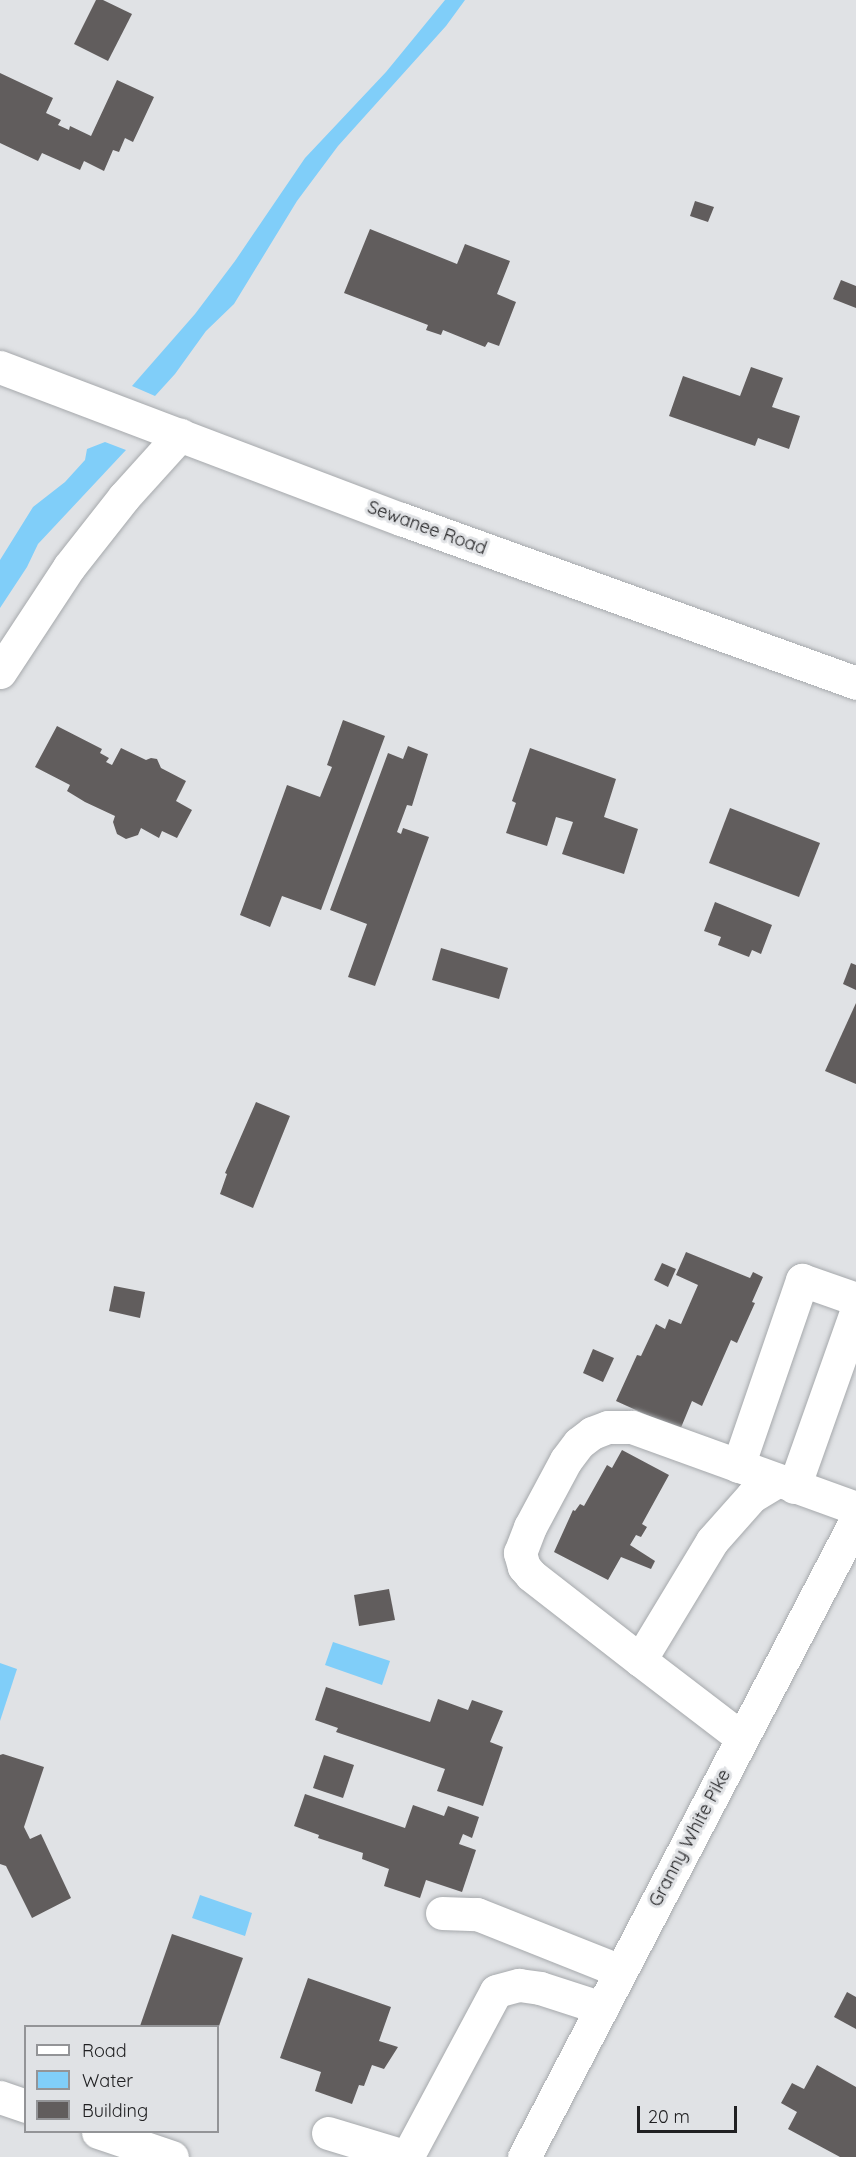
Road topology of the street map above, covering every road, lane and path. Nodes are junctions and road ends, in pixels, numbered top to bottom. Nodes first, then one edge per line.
1 (0, 367) edge
2 (180, 435) junction
3 (0, 672) edge
4 (856, 683) edge
5 (856, 1299) edge
6 (856, 1312) edge
7 (738, 1466) junction
8 (786, 1484) junction
9 (856, 1508) edge
10 (856, 1520) edge
11 (640, 1660) junction
12 (742, 1738) junction
13 (442, 1913) dead end
14 (620, 1971) junction
15 (602, 2008) junction
16 (0, 2097) edge
17 (24, 2105) edge
18 (101, 2133) edge
19 (328, 2133) dead end
20 (534, 2149) edge
21 (172, 2157) edge

1 - 2 street, Sewanee Road
2 - 3 street
2 - 4 street, Sewanee Road
5 - 7 street
6 - 8 street
7 - 8 street
7 - 11 street
8 - 9 street
8 - 11 street
10 - 12 street, Granny White Pike
11 - 12 street
12 - 14 street, Granny White Pike
13 - 14 street
14 - 15 street, Granny White Pike
15 - 19 street
15 - 20 street, Granny White Pike
16 - 17 street
18 - 21 street

